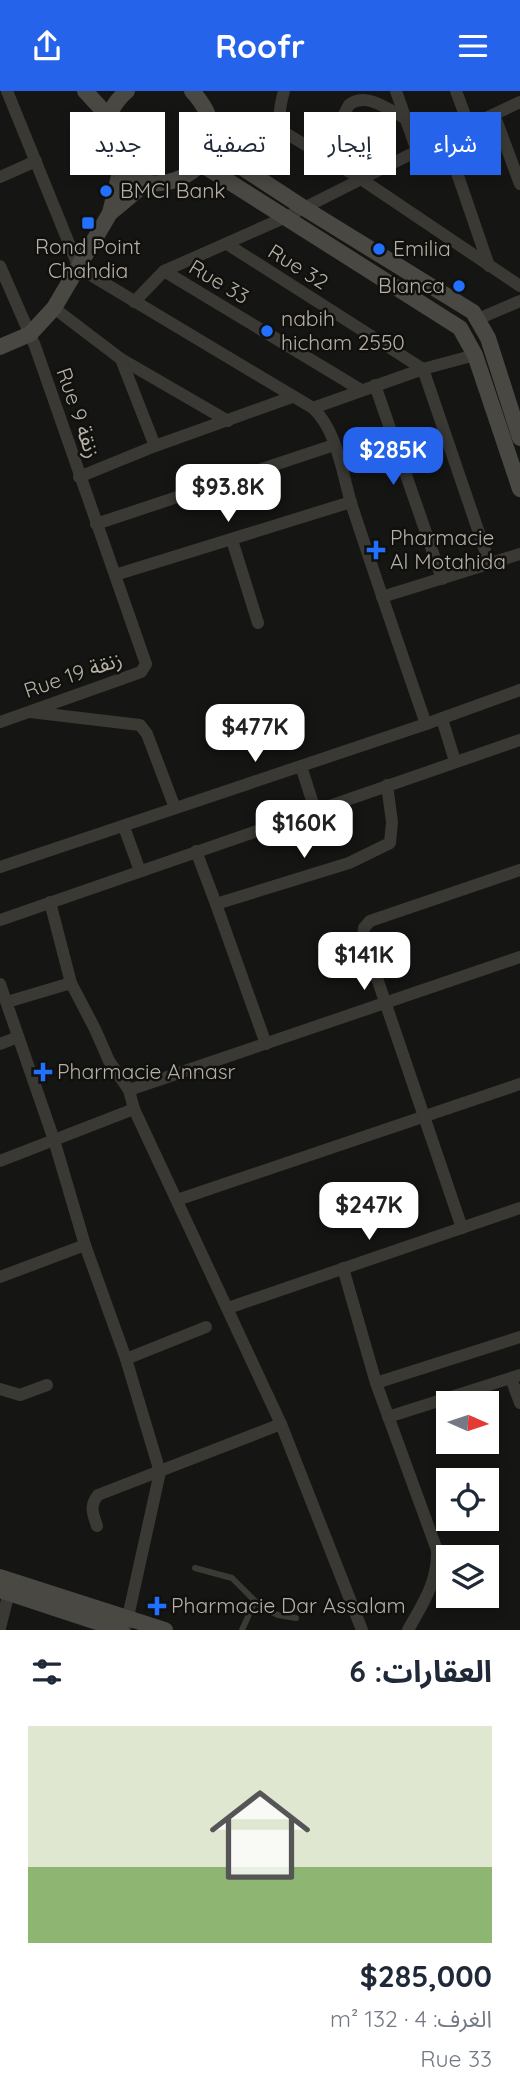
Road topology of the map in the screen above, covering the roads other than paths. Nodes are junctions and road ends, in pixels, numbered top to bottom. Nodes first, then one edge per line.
1 (7, 91) edge
2 (85, 91) edge
3 (127, 91) edge
4 (193, 91) edge
5 (285, 91) edge
6 (396, 91) edge
7 (456, 91) edge
8 (207, 97) edge
9 (520, 102) edge
10 (104, 112) edge
11 (112, 112) edge
12 (345, 112) edge
13 (392, 112) edge
14 (464, 112) edge
15 (498, 112) edge
16 (396, 114) edge
17 (406, 119) junction
18 (410, 131) edge
19 (501, 133) edge
20 (304, 144) edge
21 (410, 154) edge
22 (36, 161) junction
23 (119, 175) edge
24 (133, 175) edge
25 (188, 175) edge
26 (220, 175) edge
27 (253, 175) edge
28 (354, 175) edge
29 (458, 175) edge
30 (0, 177) edge
31 (361, 179) junction
32 (146, 183) junction
33 (520, 184) edge
34 (304, 208) junction
35 (110, 213) junction
36 (286, 217) junction
37 (226, 244) junction
38 (0, 266) edge
39 (489, 266) junction
40 (79, 268) junction
41 (164, 271) junction
42 (520, 286) edge
43 (520, 301) edge
44 (134, 302) junction
45 (54, 308) junction
46 (478, 319) junction
47 (30, 334) junction
48 (0, 347) edge
49 (475, 355) junction
50 (121, 359) junction
51 (423, 369) junction
52 (376, 385) junction
53 (361, 390) junction
54 (292, 397) junction
55 (313, 408) junction
56 (228, 421) junction
57 (520, 438) edge
58 (334, 445) junction
59 (155, 446) junction
60 (79, 477) junction
61 (520, 489) edge
62 (351, 502) junction
63 (96, 524) junction
64 (232, 540) junction
65 (520, 554) edge
66 (490, 565) junction
67 (115, 575) junction
68 (442, 579) junction
69 (383, 597) junction
70 (258, 624) dead end
71 (520, 690) edge
72 (28, 712) junction
73 (442, 719) junction
74 (0, 722) edge
75 (426, 724) junction
76 (520, 740) edge
77 (455, 761) junction
78 (301, 766) junction
79 (387, 785) junction
80 (174, 808) junction
81 (315, 810) junction
82 (124, 827) junction
83 (196, 851) junction
84 (0, 867) edge
85 (520, 870) edge
86 (140, 871) junction
87 (50, 902) junction
88 (216, 904) junction
89 (0, 920) edge
90 (520, 957) edge
91 (71, 983) junction
92 (0, 984) edge
93 (7, 1002) junction
94 (385, 1002) junction
95 (18, 1037) junction
96 (0, 1044) edge
97 (266, 1044) junction
98 (520, 1084) edge
99 (128, 1090) junction
100 (134, 1109) junction
101 (424, 1116) junction
102 (54, 1140) junction
103 (0, 1161) edge
104 (177, 1200) junction
105 (520, 1208) edge
106 (462, 1228) junction
107 (85, 1245) junction
108 (342, 1268) junction
109 (0, 1277) edge
110 (228, 1308) junction
111 (206, 1327) dead end
112 (520, 1337) edge
113 (126, 1359) junction
114 (516, 1376) edge
115 (376, 1383) junction
116 (47, 1385) dead end
117 (0, 1389) edge
118 (520, 1403) edge
119 (388, 1417) junction
120 (281, 1424) junction
121 (160, 1472) junction
122 (97, 1527) dead end
123 (195, 1568) dead end
124 (0, 1577) edge
125 (4, 1591) edge
126 (255, 1601) junction
127 (296, 1618) dead end
128 (125, 1625) edge
129 (0, 1627) edge
130 (165, 1630) edge
131 (242, 1630) edge
132 (362, 1630) edge
133 (408, 1630) edge

1 - 22 street
2 - 10 street
3 - 11 street
4 - 8 street
5 - 20 street
6 - 17 street
7 - 14 street
9 - 15 street
12 - 13 street
16 - 17 street
17 - 18 street
19 - 33 street
21 - 31 street
22 - 30 street
22 - 40 street
23 - 35 street
24 - 32 street
25 - 32 street
26 - 36 street
27 - 34 street
28 - 31 street
29 - 39 street
31 - 34 street
31 - 39 street
32 - 35 street
34 - 36 street
34 - 46 street
35 - 40 street
36 - 37 street
36 - 49 street
37 - 41 street
37 - 51 street, Rue 32
38 - 47 street, Rue 9 زنقة
39 - 42 street
40 - 44 street
40 - 45 street
41 - 44 street
41 - 53 street, Rue 33
43 - 46 street
44 - 54 street
45 - 47 street
45 - 50 street
46 - 57 street
47 - 48 street
47 - 60 street, Rue 9 زنقة
49 - 51 street
49 - 61 street
50 - 56 street
50 - 59 street
51 - 52 street
51 - 66 street
52 - 53 street
52 - 68 street
53 - 55 street
54 - 55 street
54 - 56 street
55 - 58 street
56 - 59 street
58 - 62 street
58 - 63 street
59 - 60 street
60 - 63 street, Rue 9 زنقة
62 - 64 street
62 - 69 street
63 - 67 street, Rue 9 زنقة
64 - 67 street
64 - 70 street
65 - 66 street
66 - 68 street
67 - 72 street, Rue 19 زنقة
68 - 69 street
69 - 75 street
71 - 73 street
72 - 74 street, Rue 19 زنقة
72 - 80 street
73 - 75 street
73 - 77 street
75 - 78 street
76 - 77 street
77 - 79 street
78 - 80 street
78 - 81 street
79 - 81 street
79 - 88 street
80 - 82 street
81 - 83 street
82 - 84 street
82 - 86 street
83 - 86 street
83 - 88 street
85 - 94 street
86 - 87 street
87 - 89 street
87 - 91 street
88 - 97 street
90 - 94 street
91 - 93 street
91 - 99 street
92 - 93 street
93 - 95 street
94 - 97 street
94 - 101 street
95 - 96 street
95 - 102 street
97 - 99 street
98 - 101 street
99 - 100 street
100 - 102 street
100 - 104 street
101 - 104 street
101 - 106 street
102 - 103 street
102 - 107 street
104 - 110 street
105 - 106 street
106 - 108 street
107 - 109 street
107 - 113 street
108 - 110 street
108 - 115 street
110 - 120 street
111 - 113 street
112 - 115 street
113 - 121 street
114 - 118 street
114 - 119 street
115 - 119 street
116 - 117 street
119 - 133 street
120 - 121 street
120 - 132 street
121 - 122 street
121 - 128 street
123 - 126 lane
124 - 128 street
125 - 128 street
125 - 129 street
126 - 127 lane
126 - 131 lane
128 - 130 street

